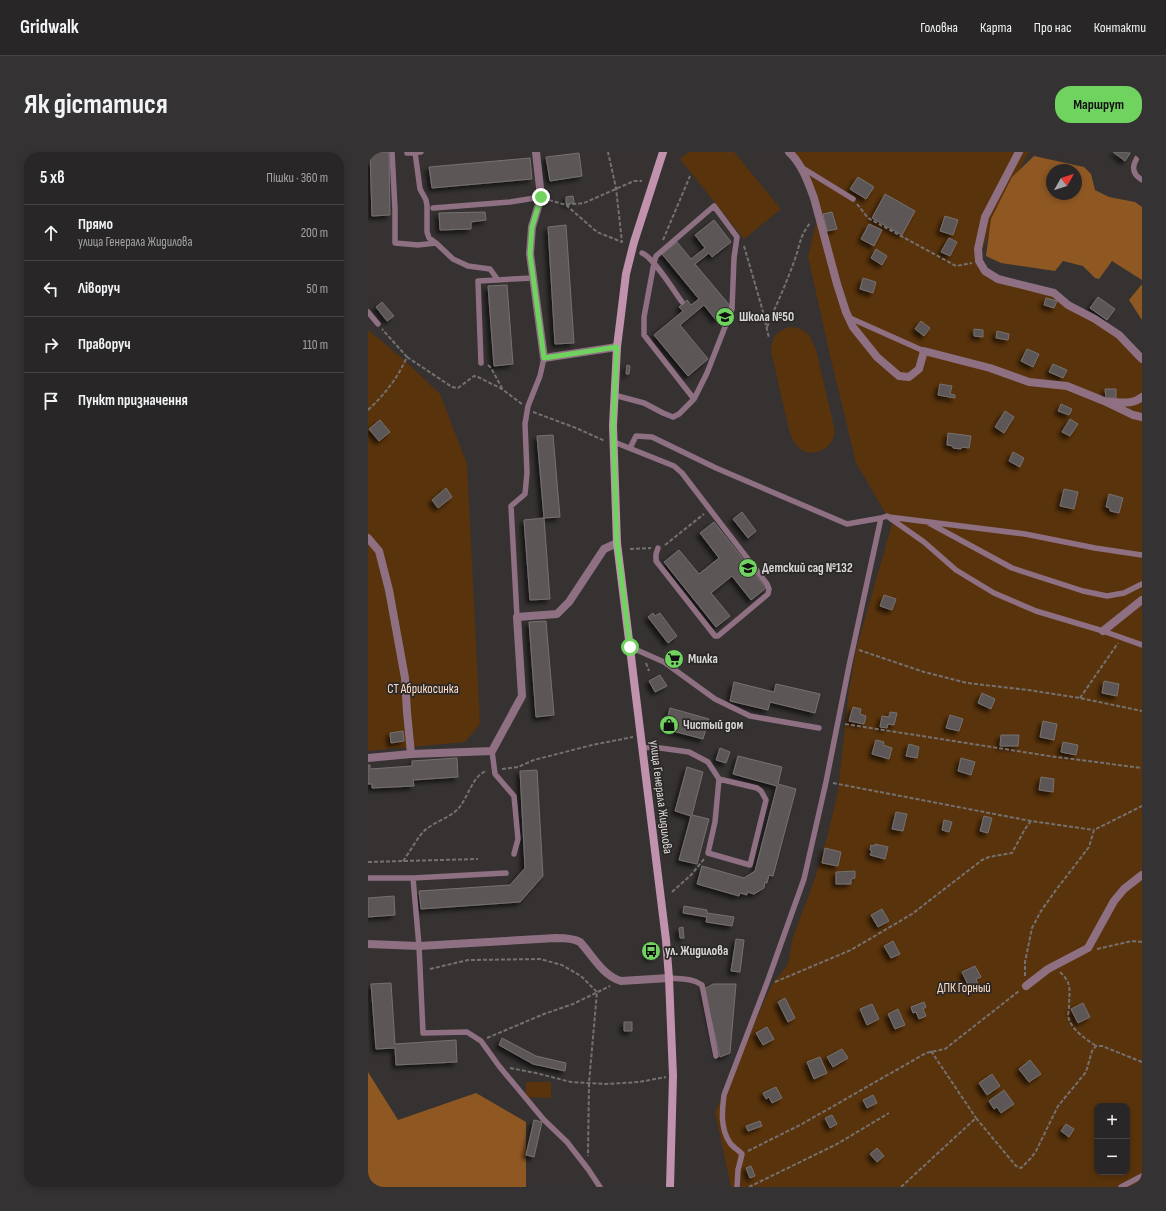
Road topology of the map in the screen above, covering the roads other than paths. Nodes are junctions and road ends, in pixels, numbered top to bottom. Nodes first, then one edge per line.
1 (392, 152) edge
2 (415, 152) edge
3 (421, 152) edge
4 (536, 152) edge
5 (663, 152) edge
6 (789, 152) edge
7 (1018, 152) edge
8 (1141, 152) edge
9 (407, 153) dead end
10 (799, 165) junction
11 (1142, 180) edge
12 (541, 197) junction
13 (853, 199) road end
14 (433, 208) dead end
15 (436, 243) junction
16 (642, 253) dead end
17 (654, 263) junction
18 (533, 278) junction
19 (498, 280) junction
20 (682, 302) dead end
21 (368, 312) edge
22 (850, 318) junction
23 (378, 324) road end
24 (617, 347) junction
25 (924, 351) junction
26 (544, 358) junction
27 (1142, 359) edge
28 (481, 363) road end
29 (614, 395) junction
30 (1142, 397) edge
31 (694, 400) junction
32 (1104, 401) junction
33 (1142, 417) edge
34 (610, 442) junction
35 (630, 448) junction
36 (884, 517) junction
37 (925, 521) junction
38 (368, 538) edge
39 (617, 543) junction
40 (658, 548) road end
41 (1142, 555) edge
42 (1142, 584) edge
43 (1142, 600) edge
44 (518, 617) junction
45 (1103, 631) junction
46 (1142, 645) edge
47 (630, 647) junction
48 (819, 728) dead end
49 (643, 748) junction
50 (492, 751) junction
51 (411, 754) junction
52 (368, 758) edge
53 (719, 779) junction
54 (514, 854) dead end
55 (506, 873) dead end
56 (1142, 875) edge
57 (368, 878) edge
58 (413, 878) junction
59 (368, 944) edge
60 (419, 946) junction
61 (670, 978) junction
62 (1026, 986) road end
63 (716, 1056) dead end
64 (1142, 1176) edge
65 (600, 1187) edge
66 (670, 1187) edge
67 (737, 1187) edge
68 (1121, 1187) edge

1 - 15 lane
2 - 3 lane
2 - 9 lane
2 - 15 lane
4 - 12 street
5 - 24 main road, улица Генерала Жидилова
6 - 10 street
7 - 27 street
8 - 11 lane
10 - 13 lane
10 - 22 street
12 - 14 lane
12 - 18 street
15 - 19 lane
16 - 17 lane
17 - 20 lane
17 - 31 lane
17 - 31 lane
18 - 19 lane
18 - 26 street
19 - 28 lane
21 - 23 lane
22 - 25 lane
22 - 25 street
24 - 26 street
24 - 29 main road, улица Генерала Жидилова
25 - 32 street
26 - 44 lane
29 - 31 lane
29 - 34 main road, улица Генерала Жидилова
30 - 32 street
32 - 33 street
34 - 35 lane
34 - 39 main road, улица Генерала Жидилова
35 - 36 lane
35 - 40 lane
36 - 37 lane
36 - 45 lane
36 - 67 lane
37 - 41 lane
37 - 42 lane
38 - 51 street
39 - 44 street
39 - 47 main road, улица Генерала Жидилова
43 - 45 street
44 - 50 street
45 - 46 lane
47 - 48 lane
47 - 49 main road, улица Генерала Жидилова
49 - 53 lane
49 - 61 main road, улица Генерала Жидилова
50 - 51 street
50 - 54 lane
51 - 52 street
53 - 53 lane
55 - 58 lane
56 - 62 street
57 - 58 lane
58 - 60 lane
59 - 60 street
60 - 61 street
60 - 65 lane
61 - 63 lane
61 - 66 main road, улица Генерала Жидилова
64 - 68 lane

